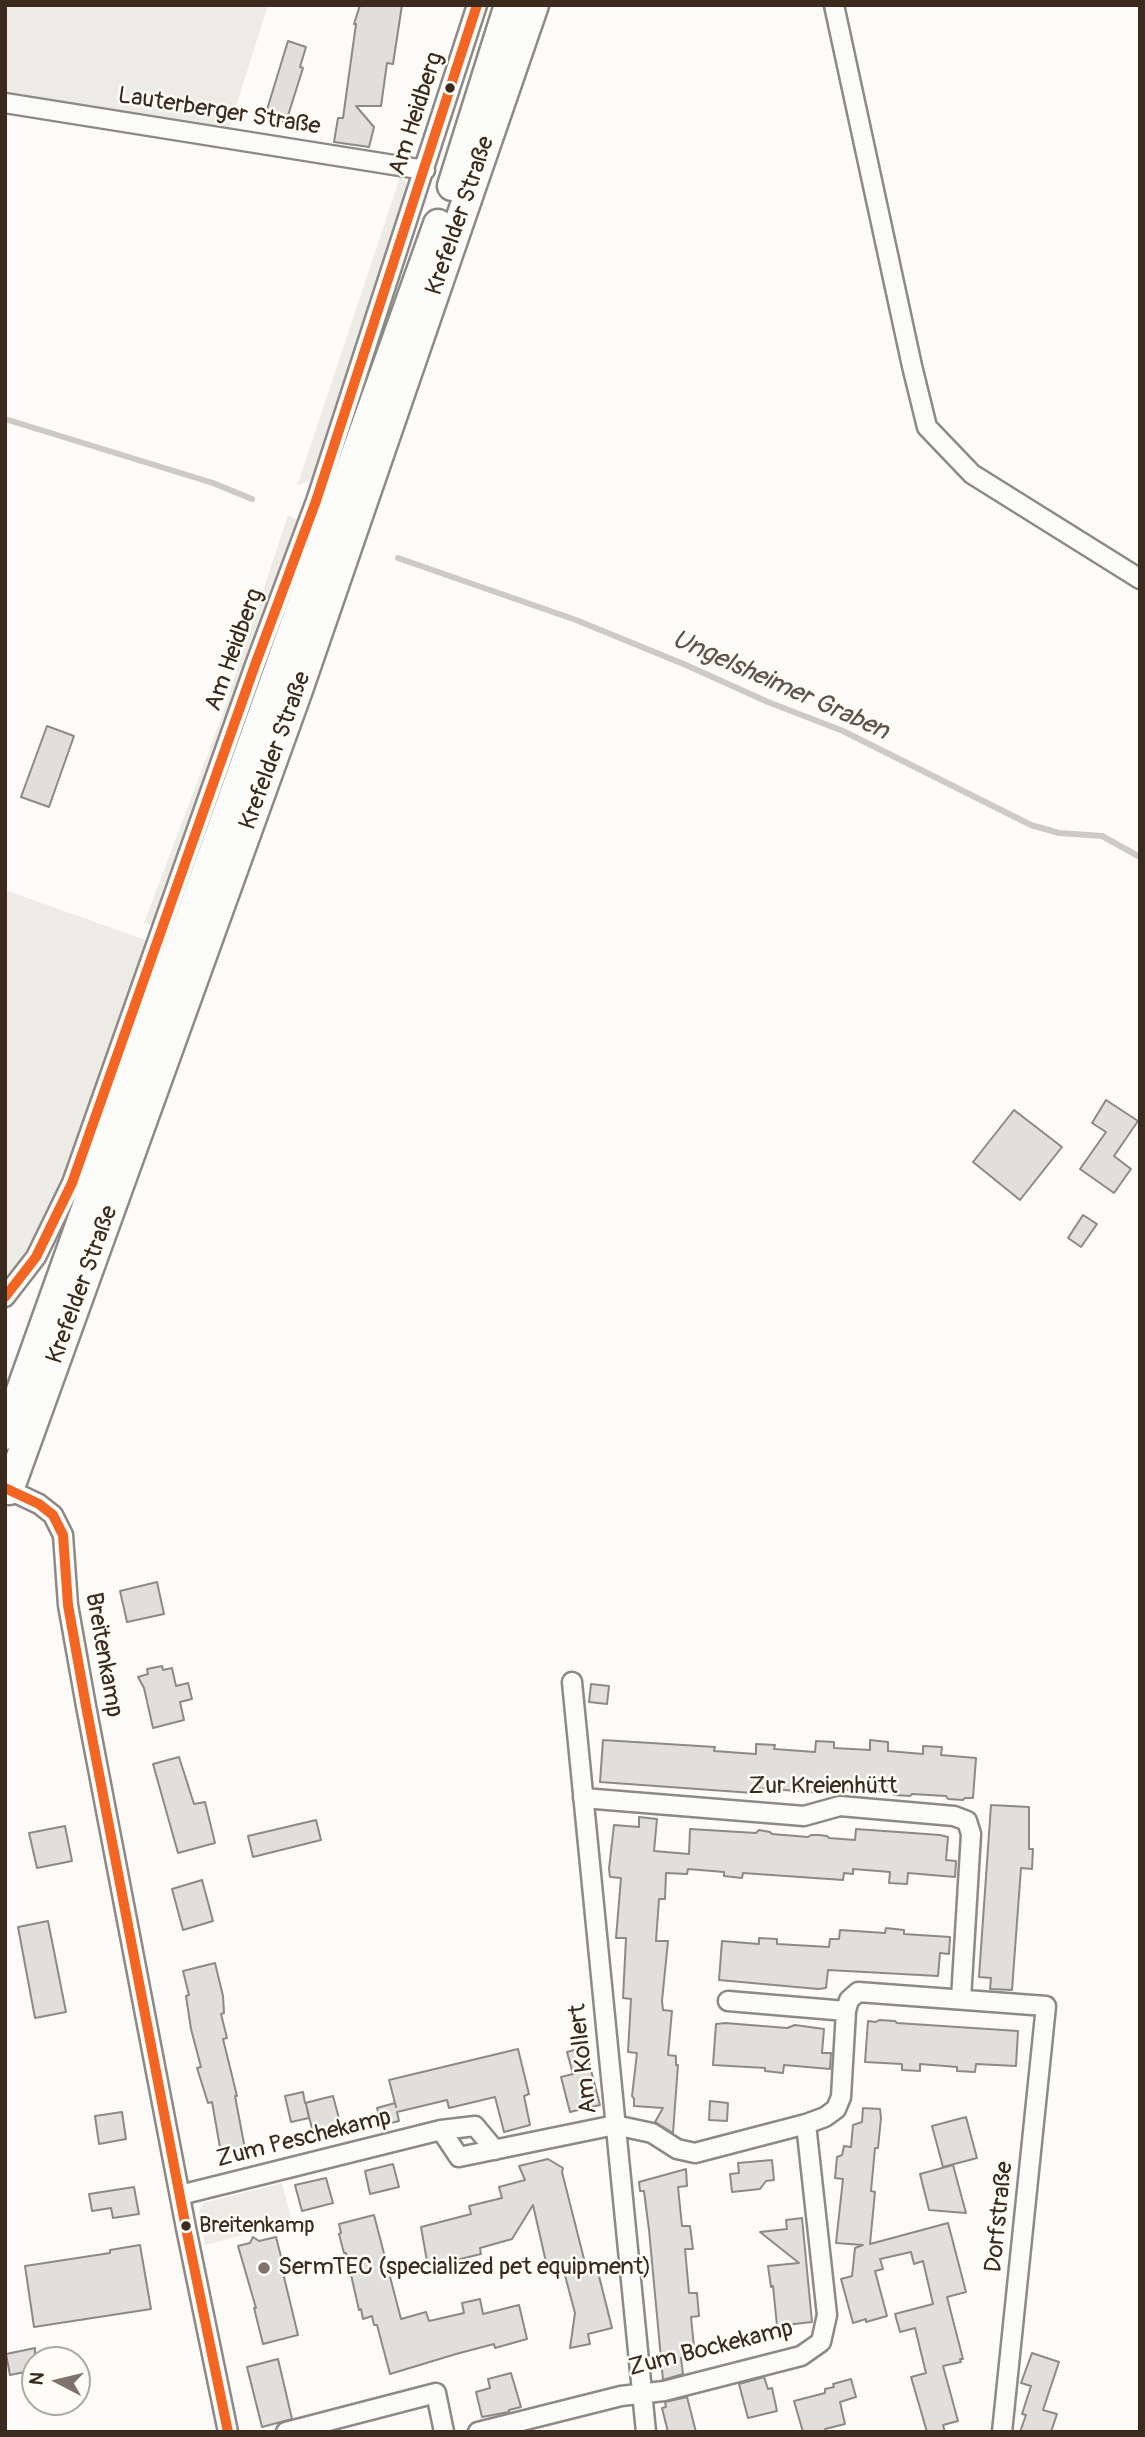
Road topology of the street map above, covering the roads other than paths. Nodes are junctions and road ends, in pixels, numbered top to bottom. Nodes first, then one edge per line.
1 (477, 5) edge
2 (509, 5) edge
3 (534, 5) edge
4 (834, 5) edge
5 (5, 103) edge
6 (425, 170) junction
7 (1140, 579) edge
8 (5, 1297) edge
9 (5, 1435) edge
10 (7, 1489) edge
11 (572, 1682) dead end
12 (583, 1798) junction
13 (961, 1999) junction
14 (727, 2001) dead end
15 (846, 2011) junction
16 (615, 2124) junction
17 (806, 2124) junction
18 (441, 2130) junction
19 (495, 2150) junction
20 (180, 2195) junction
21 (642, 2393) junction
22 (228, 2432) edge
23 (286, 2432) edge
24 (444, 2432) edge
25 (478, 2432) edge
26 (646, 2432) edge
27 (1002, 2432) edge

1 - 6 street, Am Heidberg
2 - 9 highway, Krefelder Straße
3 - 10 highway, Krefelder Straße
4 - 7 street
5 - 6 street, Lauterberger Straße
6 - 8 street, Am Heidberg
10 - 20 street, Breitenkamp
11 - 12 street, Am Kollert
12 - 13 street, Zur Kreienhütt
12 - 16 street, Am Kollert
13 - 15 street
13 - 27 street, Dorfstraße
14 - 15 street
15 - 17 street
16 - 17 street
16 - 19 street
16 - 21 street, Am Kollert
17 - 21 street, Zum Bockekamp
18 - 19 street, Zum Peschekamp
18 - 19 street
18 - 20 street, Zum Peschekamp
20 - 22 street, Breitenkamp
21 - 25 street, Zum Bockekamp
21 - 26 street, Am Kollert
23 - 24 street

